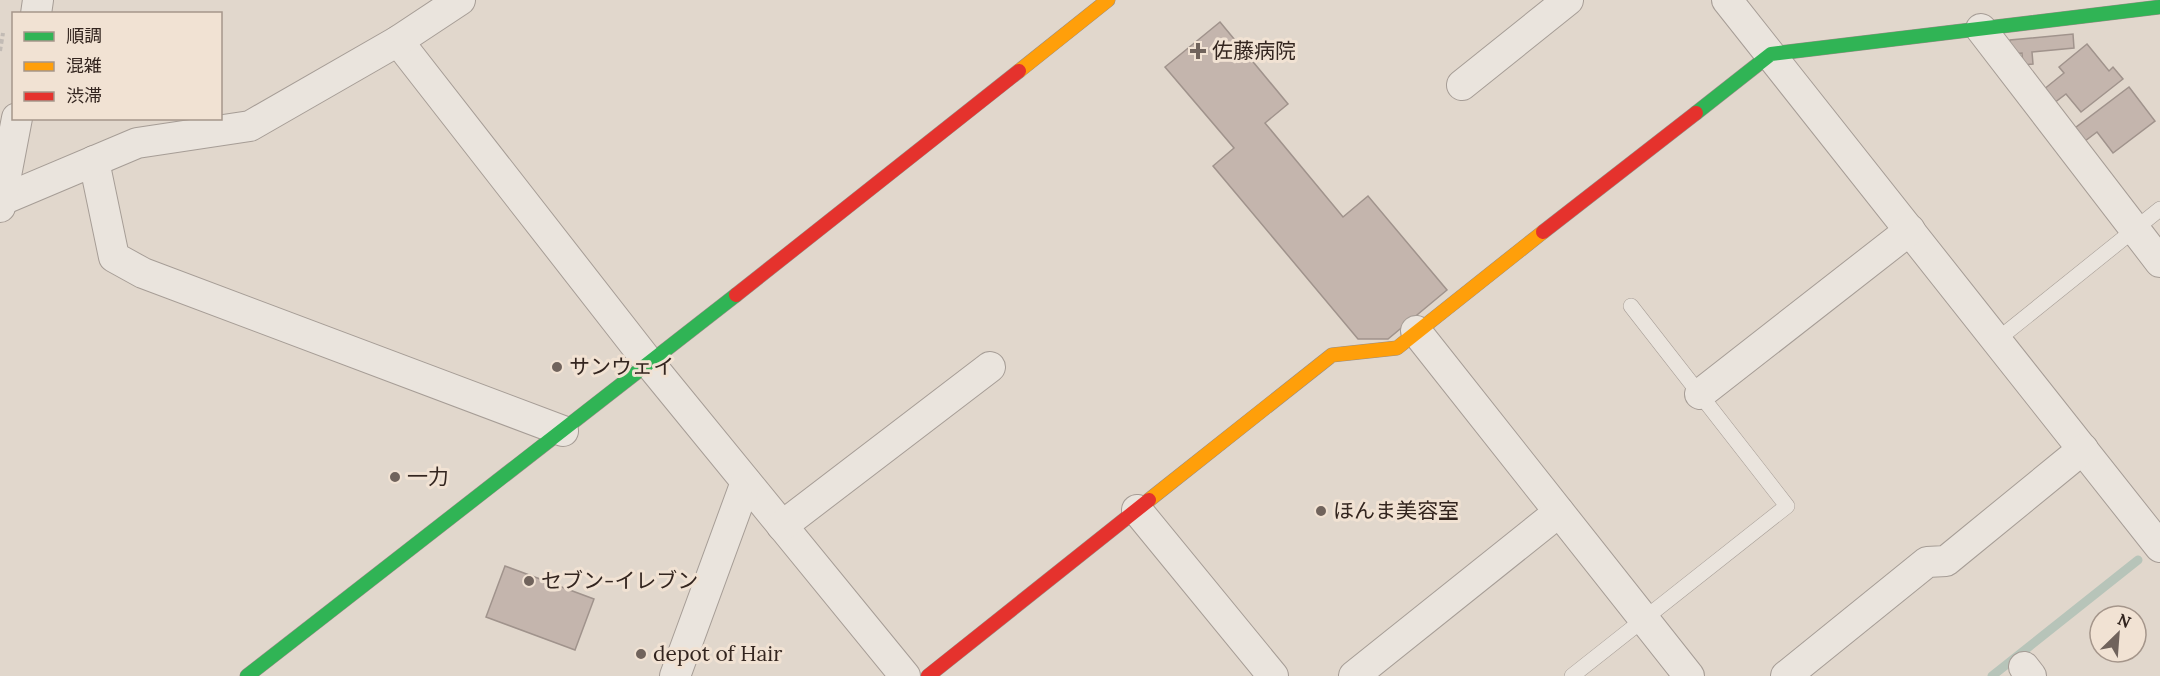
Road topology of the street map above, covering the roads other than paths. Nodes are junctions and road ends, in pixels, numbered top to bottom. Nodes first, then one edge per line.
1 (460, 0) edge
2 (1108, 0) edge
3 (1568, 0) edge
4 (1727, 0) edge
5 (2160, 6) edge
6 (1981, 29) junction
7 (398, 41) junction
8 (1771, 54) junction
9 (1462, 85) dead end
10 (17, 120) edge
11 (94, 161) junction
12 (1, 203) edge
13 (2160, 209) edge
14 (1910, 230) junction
15 (2135, 230) junction
16 (2160, 262) edge
17 (1631, 306) dead end
18 (1416, 331) junction
19 (1996, 340) junction
20 (650, 364) junction
21 (990, 367) dead end
22 (1700, 394) junction
23 (563, 431) junction
24 (2083, 449) junction
25 (746, 482) junction
26 (1137, 510) junction
27 (1559, 512) junction
28 (782, 526) junction
29 (2157, 537) edge
30 (1644, 619) junction
31 (247, 676) edge
32 (675, 676) edge
33 (905, 676) edge
34 (928, 676) edge
35 (1273, 676) edge
36 (1354, 676) edge
37 (1572, 676) edge
38 (1689, 676) edge
39 (1785, 676) edge

1 - 7 street
2 - 20 street
3 - 9 street
4 - 8 street
5 - 6 street
6 - 8 street
6 - 15 street
7 - 11 street
7 - 20 street
8 - 14 street
8 - 18 street
10 - 12 street
11 - 12 street
11 - 23 street
13 - 15 lane
14 - 19 street
14 - 22 street
15 - 16 street
15 - 19 lane
17 - 22 lane
18 - 26 street
18 - 27 street
19 - 24 street
20 - 23 street
20 - 25 street
21 - 28 street
22 - 30 lane
23 - 31 street
24 - 29 street
24 - 39 street
25 - 28 street
25 - 32 street
26 - 34 street
26 - 35 street
27 - 30 street
27 - 36 street
28 - 33 street
30 - 37 lane
30 - 38 street

